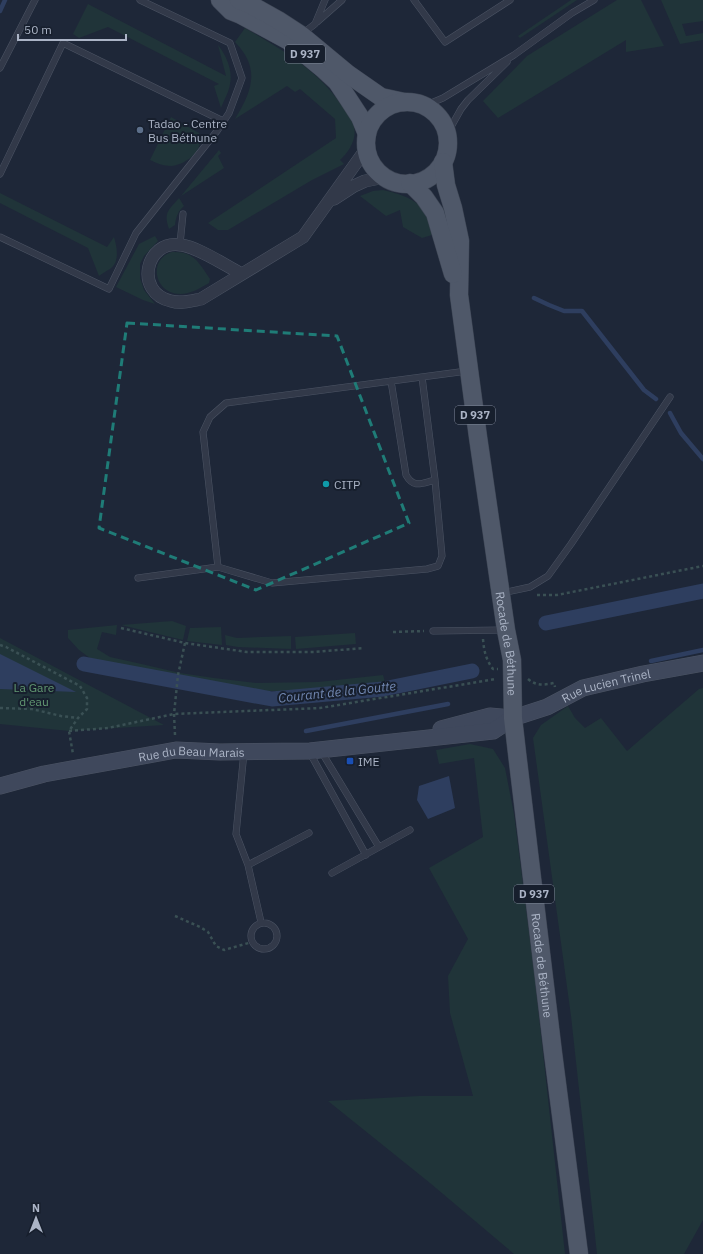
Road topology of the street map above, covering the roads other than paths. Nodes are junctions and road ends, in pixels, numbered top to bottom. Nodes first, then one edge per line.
1 (35, 0) edge
2 (140, 0) edge
3 (220, 0) edge
4 (239, 0) edge
5 (325, 0) edge
6 (342, 0) edge
7 (414, 0) edge
8 (510, 0) edge
9 (594, 0) edge
10 (315, 24) junction
11 (301, 35) junction
12 (514, 54) junction
13 (0, 68) edge
14 (405, 102) junction
15 (424, 106) junction
16 (223, 121) junction
17 (447, 134) junction
18 (366, 141) junction
19 (443, 162) junction
20 (0, 174) edge
21 (385, 177) junction
22 (410, 183) junction
23 (328, 202) junction
24 (183, 214) dead end
25 (0, 237) edge
26 (180, 244) junction
27 (242, 274) junction
28 (459, 295) junction
29 (469, 370) junction
30 (422, 377) junction
31 (391, 381) junction
32 (670, 397) dead end
33 (435, 480) junction
34 (218, 567) junction
35 (138, 578) dead end
36 (500, 594) junction
37 (432, 630) road end
38 (506, 630) junction
39 (703, 663) edge
40 (513, 718) junction
41 (315, 751) junction
42 (244, 752) junction
43 (0, 786) edge
44 (410, 830) dead end
45 (309, 833) dead end
46 (379, 847) junction
47 (366, 854) junction
48 (248, 865) junction
49 (332, 873) dead end
50 (261, 922) junction
51 (580, 1254) edge

1 - 13 lane
2 - 16 lane
3 - 18 main road, D 937
4 - 11 main road, D 937
5 - 10 lane
6 - 10 lane
7 - 8 lane
9 - 12 lane
10 - 11 lane
11 - 14 main road, D 937
12 - 15 lane
12 - 17 lane
14 - 15 main road
14 - 18 main road
15 - 17 main road
16 - 20 lane
16 - 25 lane
17 - 19 main road
18 - 21 main road
18 - 23 street
19 - 22 main road
19 - 28 main road, D 937
21 - 22 main road
21 - 23 street
22 - 28 main road, D 937
23 - 27 street
24 - 26 lane
26 - 27 street
26 - 27 street
28 - 29 main road, D 937
29 - 30 lane
29 - 36 main road, Rocade de Béthune / D 937
30 - 31 lane
30 - 33 lane
31 - 33 lane
31 - 34 lane
32 - 36 lane
33 - 34 lane
34 - 35 lane
36 - 38 main road, Rocade de Béthune / D 937
37 - 38 lane
38 - 40 main road, Rocade de Béthune / D 937
39 - 40 street, Rue Lucien Trinel
40 - 41 street, Rue du Beau Marais
40 - 51 main road, Rocade de Béthune / D 937
41 - 42 street, Rue du Beau Marais
41 - 46 lane
41 - 47 lane
42 - 43 street, Rue du Beau Marais
42 - 48 lane
44 - 46 lane
45 - 48 lane
46 - 47 lane
47 - 49 lane
48 - 50 lane
50 - 50 lane

